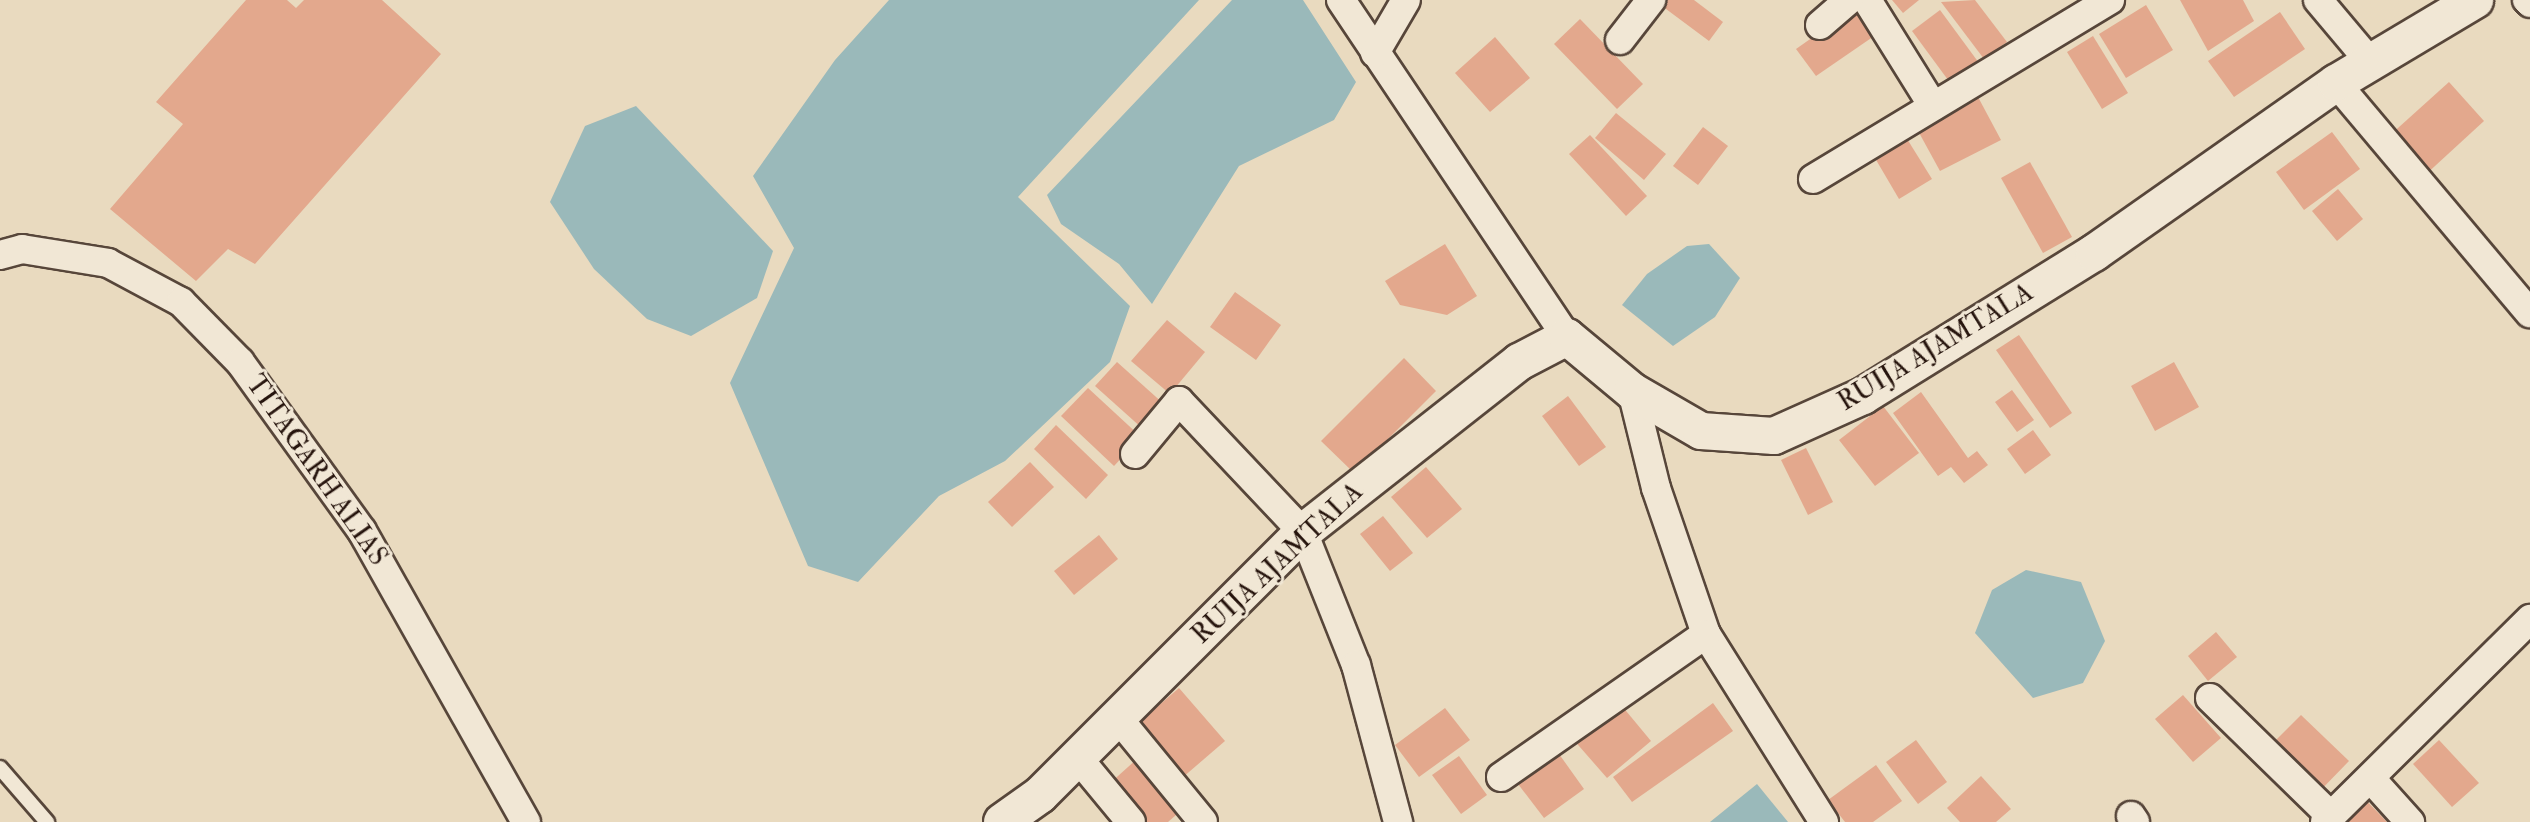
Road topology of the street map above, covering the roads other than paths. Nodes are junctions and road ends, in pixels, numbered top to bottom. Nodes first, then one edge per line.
1 (1341, 0) edge
2 (1406, 0) edge
3 (1651, 0) edge
4 (1849, 0) edge
5 (1867, 0) edge
6 (2110, 0) edge
7 (2318, 0) edge
8 (2475, 0) edge
9 (1820, 25) dead end
10 (1620, 40) dead end
11 (1375, 53) junction
12 (2371, 63) junction
13 (2336, 83) junction
14 (1933, 106) junction
15 (1813, 179) dead end
16 (0, 255) edge
17 (2530, 313) edge
18 (1567, 337) junction
19 (1632, 391) junction
20 (1135, 454) dead end
21 (1303, 532) junction
22 (2530, 619) edge
23 (1706, 634) junction
24 (2210, 698) dead end
25 (1118, 718) junction
26 (1078, 758) junction
27 (0, 768) edge
28 (1501, 777) dead end
29 (2372, 780) junction
30 (2328, 820) edge
31 (47, 822) edge
32 (526, 822) edge
33 (1002, 822) edge
34 (1131, 822) edge
35 (1203, 822) edge
36 (1398, 822) edge
37 (1824, 822) edge
38 (2410, 822) edge

1 - 11 street
2 - 11 street
3 - 10 street
4 - 9 street
5 - 14 street
6 - 14 street
7 - 12 street
8 - 12 street, RUIJA AJAMTALA
11 - 18 street
12 - 13 street, RUIJA AJAMTALA
13 - 17 street
13 - 19 street, RUIJA AJAMTALA
14 - 15 street
16 - 32 street, TITAGARH ALIAS
18 - 19 street, RUIJA AJAMTALA
18 - 21 street, RUIJA AJAMTALA
19 - 23 street
20 - 21 street
21 - 25 street, RUIJA AJAMTALA
21 - 36 street
22 - 29 street
23 - 28 street
23 - 37 street
24 - 30 street
25 - 26 street, RUIJA AJAMTALA
25 - 35 street
26 - 33 street, RUIJA AJAMTALA
26 - 34 street
27 - 31 lane
29 - 30 street
29 - 38 street

